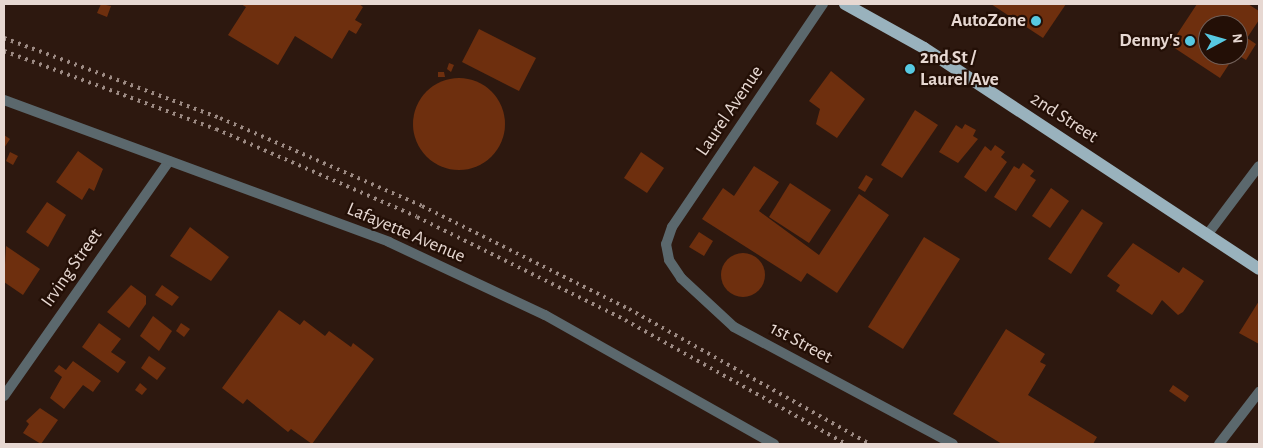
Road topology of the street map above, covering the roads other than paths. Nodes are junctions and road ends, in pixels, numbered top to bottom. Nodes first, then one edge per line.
1 (823, 4) edge
2 (845, 4) edge
3 (4, 100) edge
4 (170, 161) junction
5 (1259, 166) edge
6 (1207, 235) junction
7 (667, 238) joint
8 (1259, 269) edge
9 (1259, 392) edge
10 (4, 396) edge
11 (774, 444) edge
12 (953, 444) edge
13 (1219, 444) edge

1 - 7 street, Laurel Avenue
2 - 6 main road, 2nd Street
3 - 4 street, Lafayette Avenue
4 - 10 street, Irving Street
4 - 11 street, Lafayette Avenue
5 - 6 street
6 - 8 main road, 2nd Street
7 - 12 street, 1st Street
9 - 13 street

